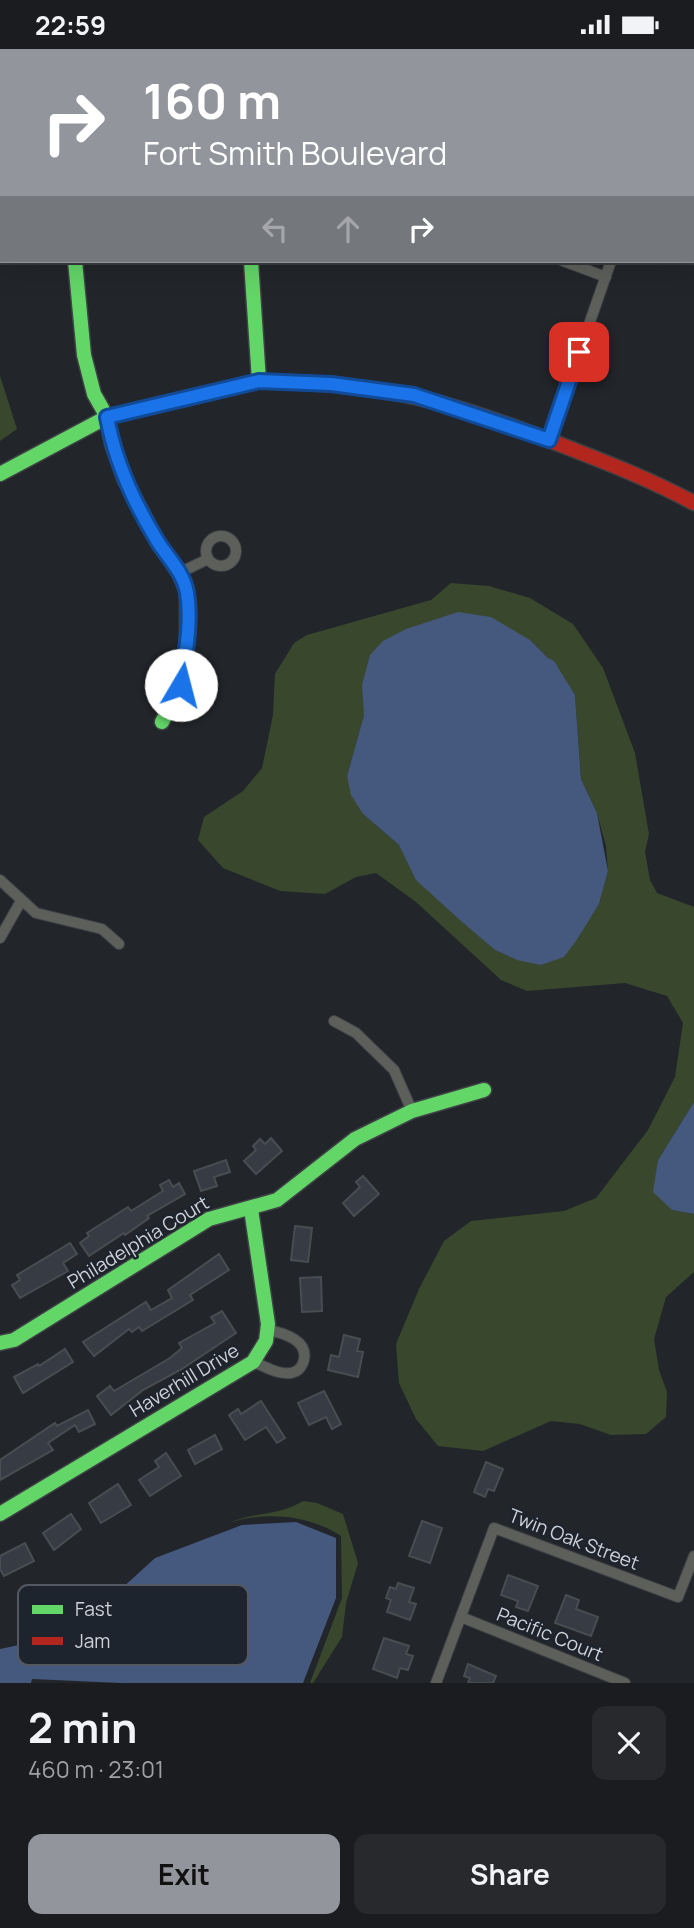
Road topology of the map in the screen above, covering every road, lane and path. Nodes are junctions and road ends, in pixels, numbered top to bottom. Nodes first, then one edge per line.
1 (75, 263) edge
2 (251, 263) edge
3 (568, 263) edge
4 (610, 263) edge
5 (606, 277) junction
6 (259, 381) junction
7 (107, 417) junction
8 (549, 440) junction
9 (0, 474) edge
10 (694, 503) edge
11 (208, 559) dead end
12 (179, 573) junction
13 (162, 722) dead end
14 (0, 880) edge
15 (21, 901) junction
16 (0, 938) edge
17 (119, 944) dead end
18 (334, 1021) dead end
19 (484, 1090) dead end
20 (412, 1111) junction
21 (251, 1209) junction
22 (268, 1330) junction
23 (0, 1343) edge
24 (253, 1361) junction
25 (0, 1514) edge
26 (694, 1556) edge
27 (461, 1617) junction
28 (436, 1683) edge
29 (625, 1683) edge

1 - 7 street
2 - 6 street
3 - 5 street
4 - 5 street
5 - 8 street
6 - 7 street
6 - 8 street
7 - 9 street
7 - 12 street
8 - 10 street
11 - 12 street
12 - 13 street
14 - 15 street
15 - 16 street
15 - 17 street
18 - 20 street
19 - 20 street, Philadelphia Court
20 - 21 street, Philadelphia Court
21 - 22 street
21 - 23 street, Philadelphia Court
22 - 24 street, Haverhill Drive
22 - 24 street
24 - 25 street, Haverhill Drive
26 - 27 street, Twin Oak Street
27 - 28 street, Twin Oak Street
27 - 29 street, Pacific Court

